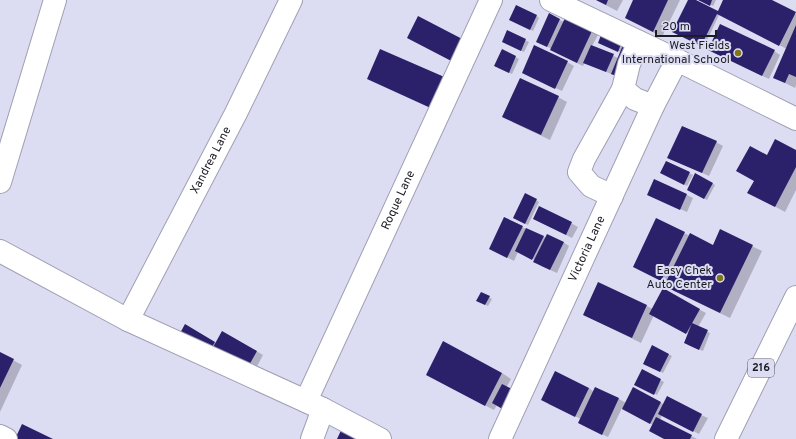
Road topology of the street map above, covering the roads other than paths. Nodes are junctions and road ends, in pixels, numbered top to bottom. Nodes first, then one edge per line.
1 (55, 0) edge
2 (291, 0) edge
3 (491, 0) edge
4 (550, 0) edge
5 (639, 42) junction
6 (677, 60) junction
7 (623, 89) junction
8 (653, 106) junction
9 (796, 119) edge
10 (0, 182) edge
11 (612, 196) junction
12 (0, 252) edge
13 (796, 297) edge
14 (128, 320) junction
15 (315, 405) junction
16 (0, 436) edge
17 (6, 439) edge
18 (312, 439) edge
19 (380, 439) edge
20 (500, 439) edge
21 (726, 439) edge

1 - 10 street
2 - 14 street, Xandrea Lane
3 - 15 street, Roque Lane
4 - 5 street
5 - 6 street
5 - 7 street
6 - 8 street, Victoria Lane
6 - 9 street
7 - 8 street
7 - 11 street
8 - 11 street, Victoria Lane
11 - 20 street, Victoria Lane
12 - 14 street
13 - 21 street, 216
14 - 15 street
15 - 18 street, Roque Lane
15 - 19 street
16 - 17 street

